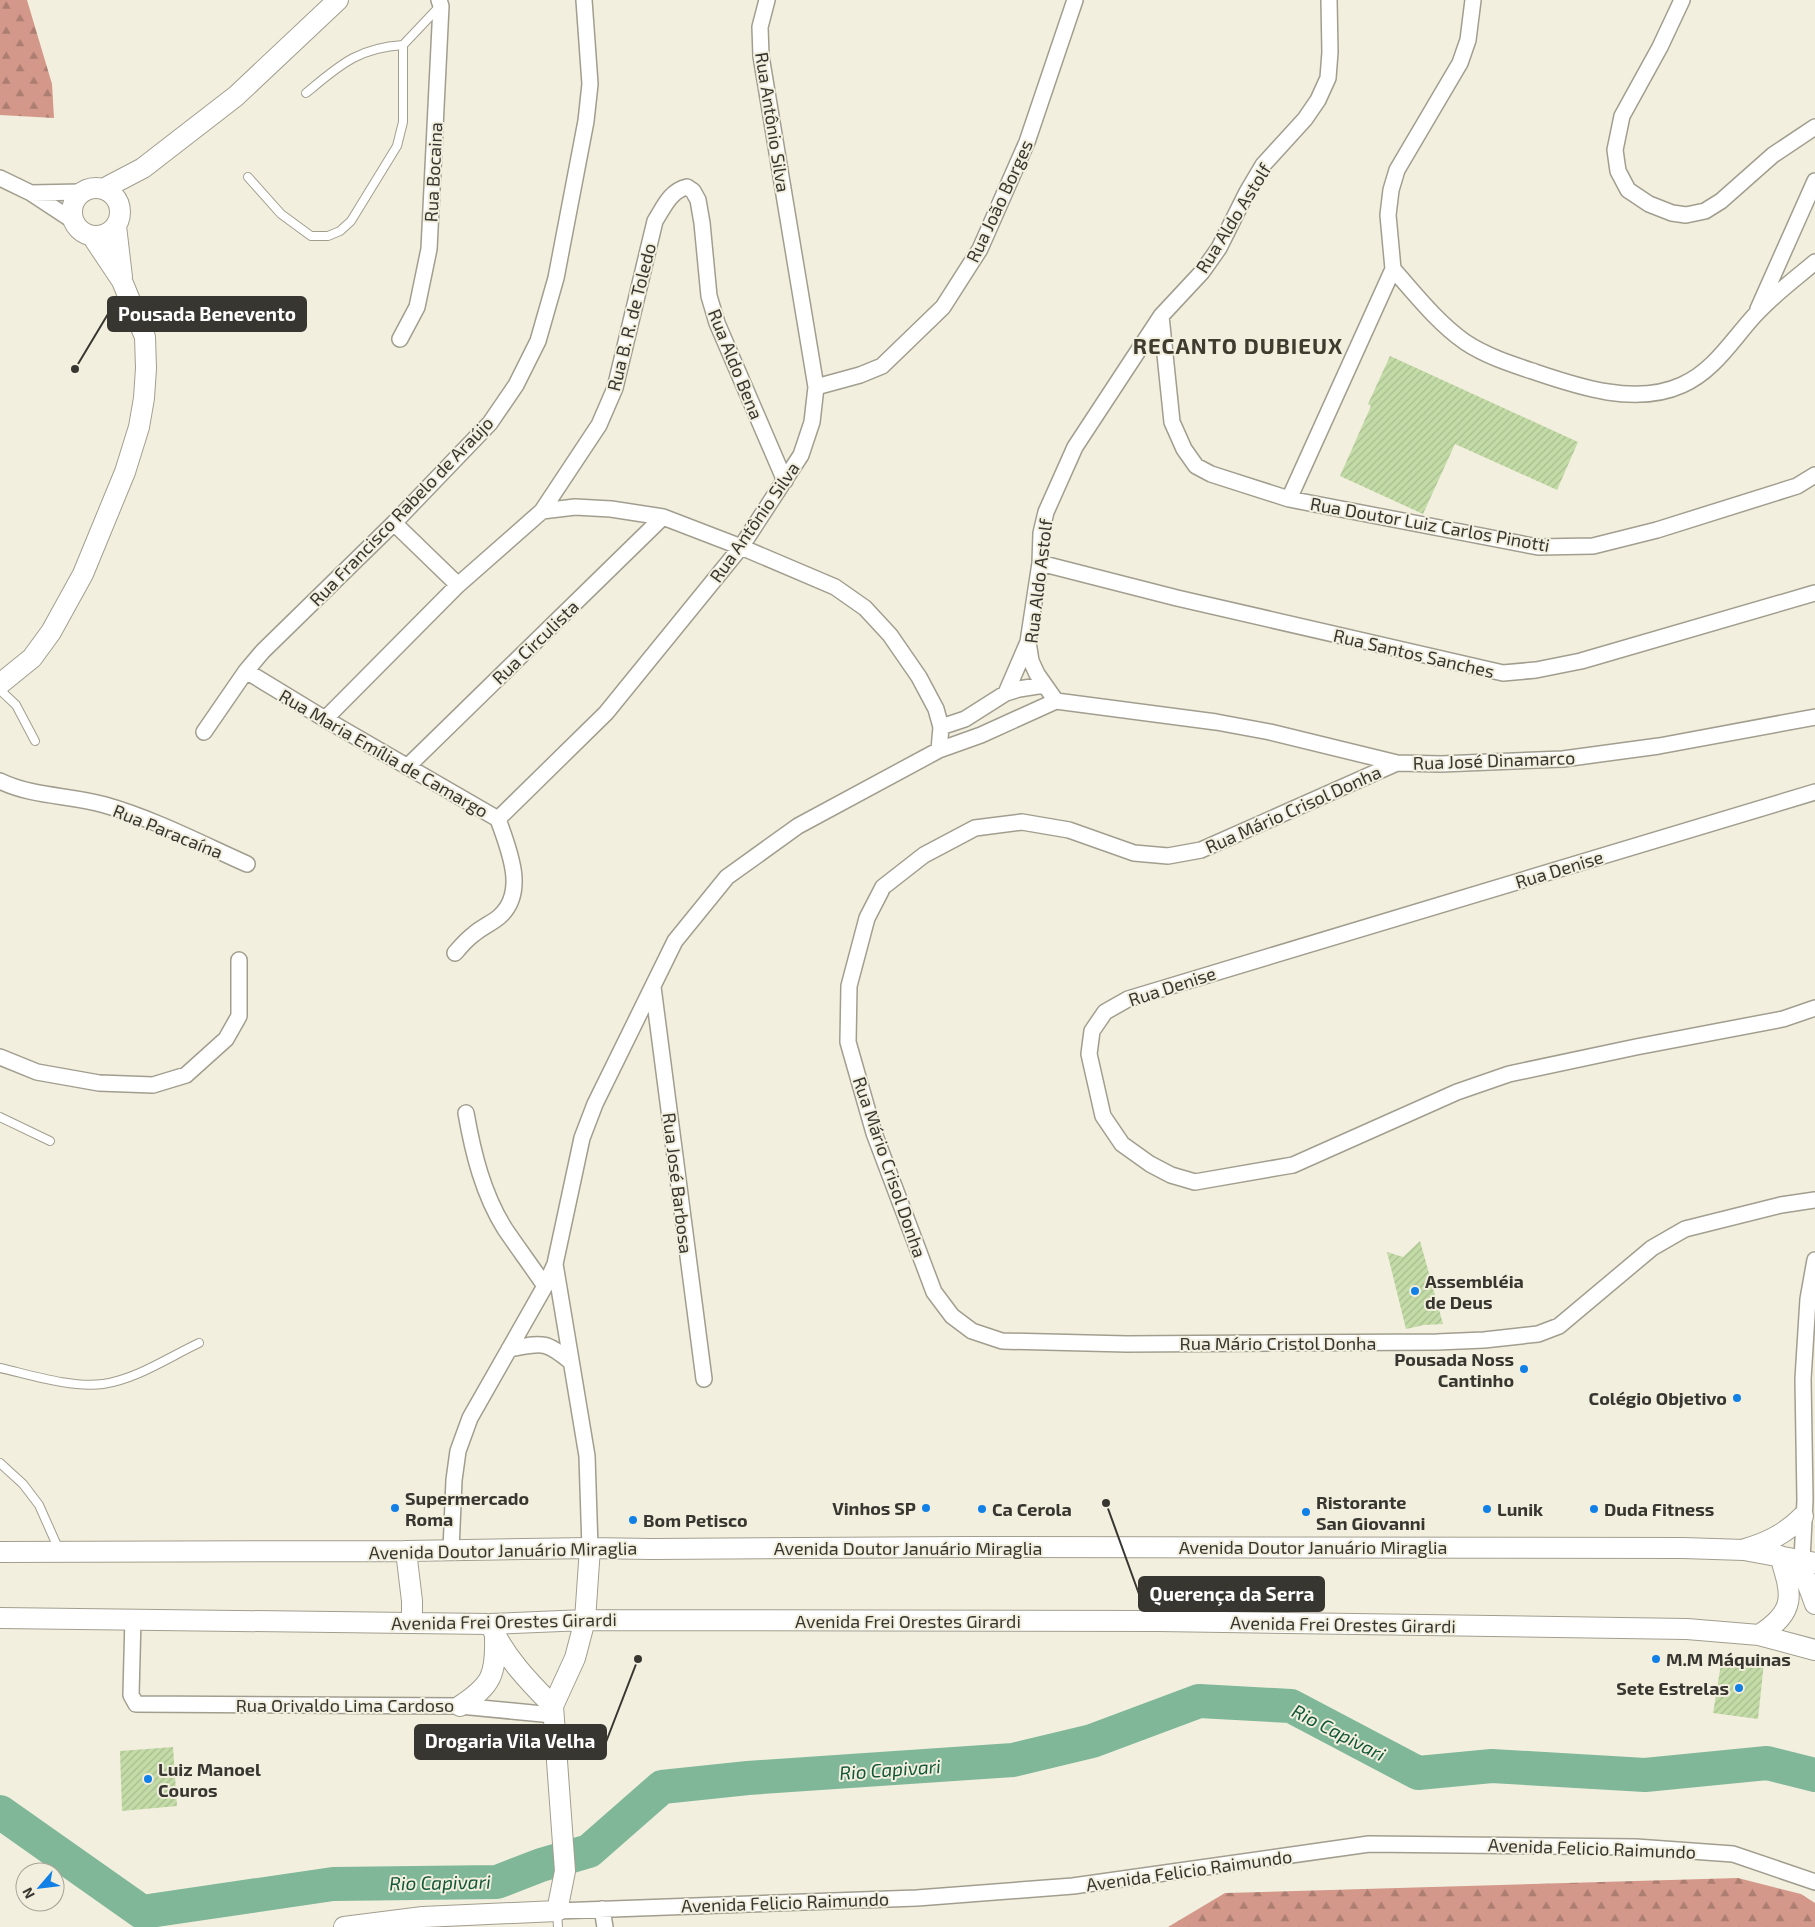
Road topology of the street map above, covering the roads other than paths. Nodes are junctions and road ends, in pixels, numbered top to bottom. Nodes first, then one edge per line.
1 (338, 0) edge
2 (584, 0) edge
3 (766, 0) edge
4 (1075, 0) edge
5 (1329, 0) edge
6 (1473, 0) edge
7 (1682, 0) edge
8 (440, 3) edge
9 (403, 45) junction
10 (306, 93) dead end
11 (1815, 127) edge
12 (143, 168) junction
13 (248, 177) dead end
14 (0, 178) edge
15 (1815, 181) edge
16 (687, 187) joint
17 (103, 189) junction
18 (82, 192) junction
19 (31, 193) junction
20 (119, 206) junction
21 (72, 220) junction
22 (116, 226) junction
23 (92, 236) junction
24 (1815, 262) edge
25 (1393, 269) junction
26 (122, 281) junction
27 (1756, 313) junction
28 (1161, 316) junction
29 (400, 339) dead end
30 (816, 387) junction
31 (1815, 475) edge
32 (785, 481) junction
33 (1289, 499) junction
34 (542, 511) junction
35 (663, 517) junction
36 (394, 523) junction
37 (741, 547) junction
38 (1040, 563) junction
39 (458, 585) junction
40 (1815, 592) edge
41 (1028, 642) junction
42 (246, 671) junction
43 (0, 684) edge
44 (1044, 685) junction
45 (0, 690) edge
46 (1006, 694) junction
47 (1056, 701) junction
48 (1815, 717) edge
49 (325, 719) junction
50 (941, 727) junction
51 (204, 732) dead end
52 (35, 741) dead end
53 (940, 750) junction
54 (1397, 763) junction
55 (407, 767) junction
56 (0, 781) edge
57 (1815, 792) edge
58 (498, 819) junction
59 (247, 864) dead end
60 (455, 953) dead end
61 (239, 960) dead end
62 (653, 987) junction
63 (1815, 1008) edge
64 (0, 1058) edge
65 (466, 1113) dead end
66 (0, 1117) edge
67 (50, 1141) dead end
68 (1815, 1200) edge
69 (1815, 1260) edge
70 (555, 1264) junction
71 (545, 1286) junction
72 (1002, 1341) joint
73 (199, 1342) dead end
74 (509, 1349) junction
75 (570, 1362) junction
76 (0, 1368) edge
77 (704, 1379) dead end
78 (0, 1463) edge
79 (1808, 1511) edge
80 (590, 1548) junction
81 (451, 1550) junction
82 (1744, 1550) junction
83 (0, 1552) edge
84 (60, 1552) junction
85 (406, 1552) junction
86 (1780, 1556) junction
87 (1808, 1562) edge
88 (1815, 1604) edge
89 (0, 1618) edge
90 (133, 1618) junction
91 (585, 1620) junction
92 (412, 1624) junction
93 (493, 1630) junction
94 (1759, 1636) junction
95 (1815, 1650) edge
96 (460, 1706) junction
97 (553, 1711) junction
98 (1815, 1882) edge
99 (602, 1909) junction
100 (558, 1919) edge
101 (416, 1922) edge
102 (344, 1927) edge
103 (604, 1927) edge

1 - 12 main road
2 - 36 street, Rua Francisco Rabelo de Araújo
3 - 30 street, Rua Antônio Silva
4 - 30 street, Rua João Borges
5 - 28 street, Rua Aldo Astolf
6 - 25 street
7 - 11 street
8 - 9 lane
8 - 29 street, Rua Bocaina
9 - 10 lane
9 - 13 lane
12 - 17 main road
12 - 20 main road
14 - 19 street
15 - 27 street
16 - 32 street, Rua Aldo Bena
16 - 34 street, Rua B. R. de Toledo
17 - 18 main road
17 - 20 main road
18 - 19 street
18 - 21 main road
19 - 21 street
20 - 22 main road
21 - 23 main road
22 - 23 main road
22 - 26 main road
23 - 26 main road
24 - 27 street
25 - 27 street
25 - 33 street
26 - 43 main road
28 - 33 street, Rua Doutor Luiz Carlos Pinotti
28 - 38 street, Rua Aldo Astolf
30 - 32 street, Rua Antônio Silva
31 - 33 street, Rua Doutor Luiz Carlos Pinotti
32 - 37 street, Rua Antônio Silva
34 - 35 street
34 - 39 street, Rua B. R. de Toledo
35 - 37 street
35 - 55 street, Rua Circulista
36 - 39 street
36 - 42 street, Rua Francisco Rabelo de Araújo
37 - 50 street
37 - 58 street, Rua Antônio Silva
38 - 40 street, Rua Santos Sanches
38 - 41 street, Rua Aldo Astolf
39 - 49 street, Rua B. R. de Toledo
41 - 44 street, Rua Aldo Astolf
41 - 46 street
42 - 49 street, Rua Maria Emília de Camargo
42 - 51 street, Rua Francisco Rabelo de Araújo
44 - 46 street
44 - 47 street, Rua Aldo Astolf
45 - 52 lane
46 - 50 street
47 - 53 street
47 - 54 street, Rua José Dinamarco
48 - 54 street, Rua José Dinamarco
49 - 55 street, Rua Maria Emília de Camargo
50 - 53 street
53 - 62 street
54 - 72 street, Rua Mário Crisol Donha
55 - 58 street, Rua Maria Emília de Camargo
56 - 59 street, Rua Paracaína
57 - 63 street, Rua Denise
58 - 60 street, Rua Maria Emília de Camargo
61 - 64 street
62 - 70 street
62 - 77 street, Rua José Barbosa
65 - 71 street
66 - 67 lane
68 - 72 street, Rua Mário Cristol Donha
69 - 79 street
70 - 71 street
70 - 75 street
71 - 74 street
73 - 76 lane
74 - 75 street
74 - 81 street
75 - 80 street
78 - 84 lane
79 - 82 main road
79 - 87 street
80 - 81 main road, Avenida Doutor Januário Miraglia
80 - 82 main road, Avenida Doutor Januário Miraglia
80 - 91 main road
81 - 85 main road, Avenida Doutor Januário Miraglia
82 - 86 main road, Avenida Doutor Januário Miraglia
83 - 84 main road, Avenida Doutor Januário Miraglia
84 - 85 main road, Avenida Doutor Januário Miraglia
85 - 92 main road
86 - 87 main road, Avenida Doutor Januário Miraglia
86 - 94 main road
87 - 88 main road
89 - 90 main road, Avenida Frei Orestes Girardi
90 - 92 main road, Avenida Frei Orestes Girardi
90 - 96 street, Rua Orivaldo Lima Cardoso
91 - 93 main road, Avenida Frei Orestes Girardi
91 - 94 main road, Avenida Frei Orestes Girardi
91 - 97 main road
92 - 93 main road, Avenida Frei Orestes Girardi
93 - 96 main road
93 - 97 main road
94 - 95 main road, Avenida Frei Orestes Girardi
96 - 97 street, Rua Orivaldo Lima Cardoso
97 - 100 main road
98 - 99 street, Avenida Felicio Raimundo
99 - 100 street, Avenida Felicio Raimundo
99 - 103 street
100 - 101 main road
101 - 102 main road

